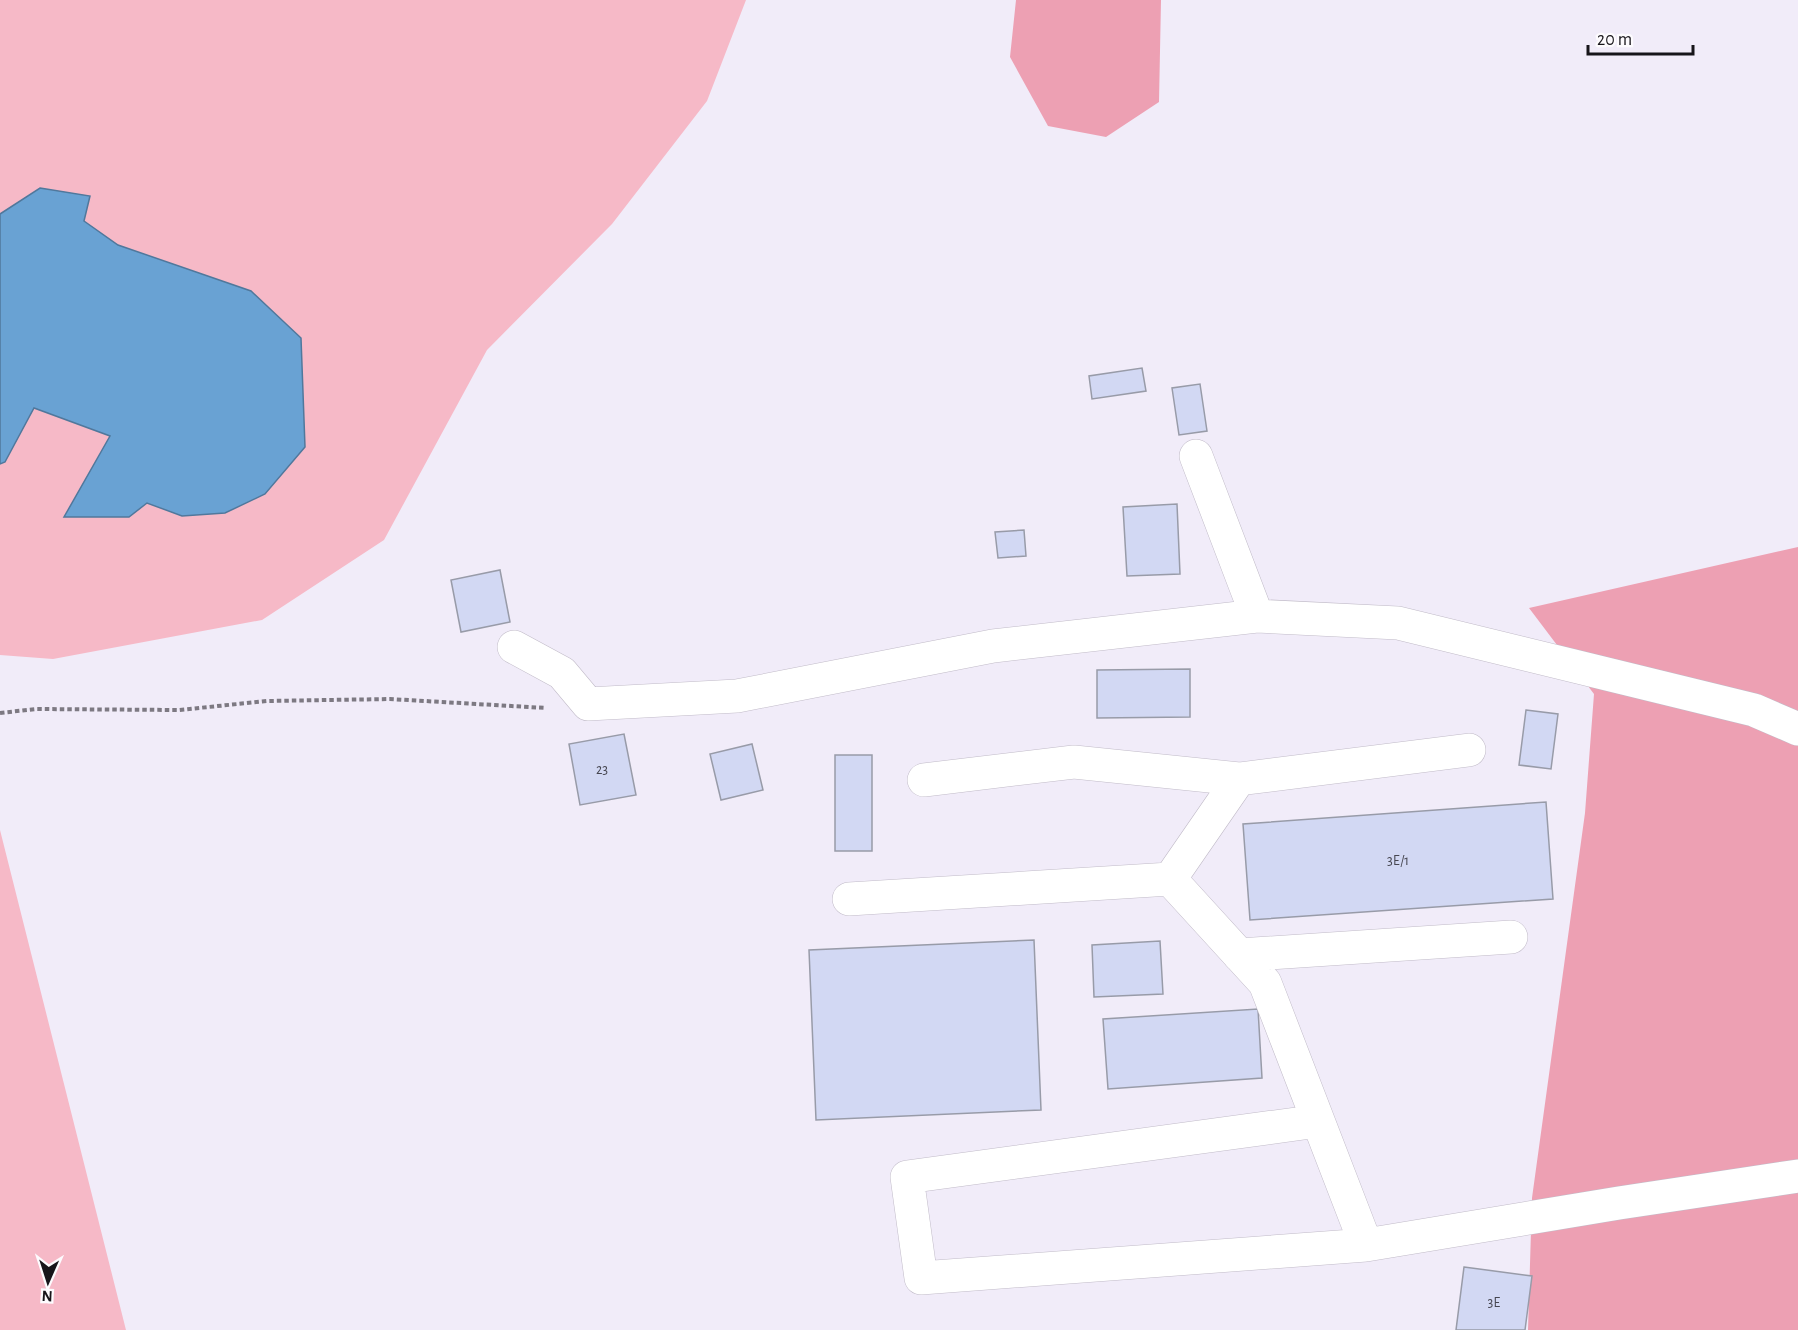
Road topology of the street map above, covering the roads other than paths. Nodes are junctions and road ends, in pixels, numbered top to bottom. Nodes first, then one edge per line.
1 (1196, 456) dead end
2 (1257, 616) junction
3 (514, 647) dead end
4 (1798, 729) edge
5 (1469, 750) dead end
6 (1239, 779) junction
7 (924, 780) dead end
8 (1170, 879) junction
9 (849, 899) dead end
10 (1511, 937) dead end
11 (1239, 955) junction
12 (1318, 1121) junction
13 (1798, 1176) edge
14 (1366, 1245) junction

1 - 2 lane
2 - 3 lane
2 - 4 lane
5 - 6 lane
6 - 7 lane
6 - 8 lane
8 - 9 lane
8 - 11 lane
10 - 11 lane
11 - 12 lane
12 - 14 lane
12 - 14 lane
13 - 14 lane

